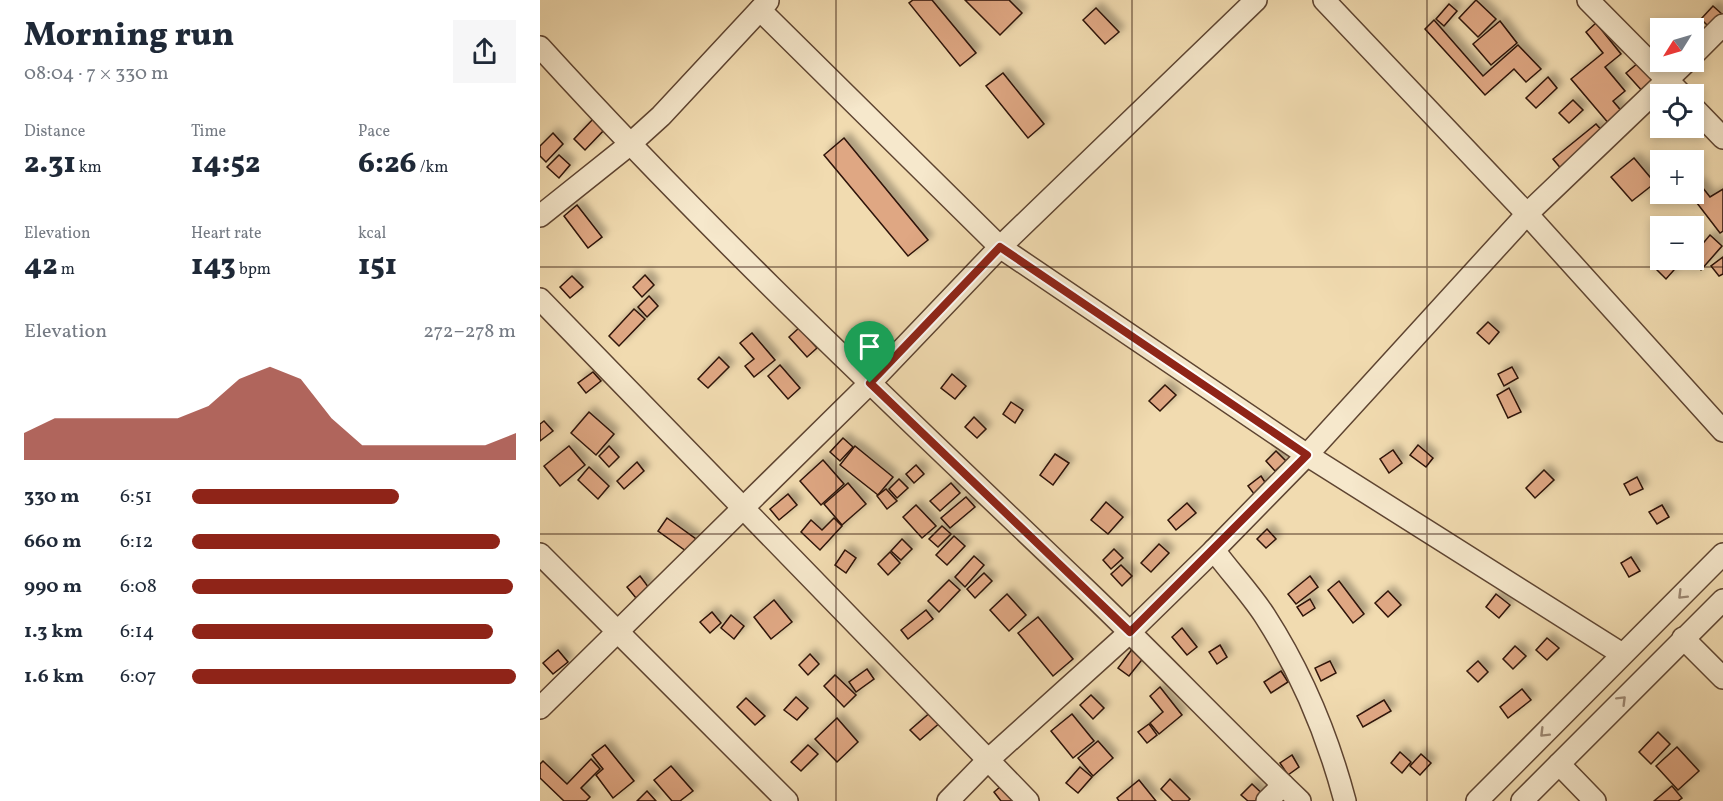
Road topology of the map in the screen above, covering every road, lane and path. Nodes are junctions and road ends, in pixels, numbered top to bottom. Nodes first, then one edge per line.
1 (1256, 0) edge
2 (1324, 0) edge
3 (1588, 0) edge
4 (764, 5) edge
5 (1723, 25) edge
6 (1704, 44) edge
7 (540, 46) edge
8 (1670, 84) edge
9 (1650, 109) edge
10 (1704, 118) edge
11 (1723, 138) edge
12 (629, 145) junction
13 (1527, 214) junction
14 (540, 216) edge
15 (1000, 247) junction
16 (540, 299) edge
17 (870, 383) junction
18 (1723, 431) edge
19 (1307, 455) junction
20 (743, 508) junction
21 (1214, 550) junction
22 (540, 554) edge
23 (1723, 554) edge
24 (1723, 600) edge
25 (618, 630) junction
26 (1130, 632) junction
27 (1683, 638) junction
28 (1622, 654) junction
29 (1723, 678) edge
30 (540, 708) edge
31 (988, 760) junction
32 (1559, 764) junction
33 (1283, 785) junction
34 (787, 801) edge
35 (948, 801) edge
36 (1028, 801) edge
37 (1268, 801) edge
38 (1300, 801) edge
39 (1345, 801) edge
40 (1477, 801) edge
41 (1522, 801) edge
42 (1596, 801) edge

1 - 15 street
2 - 13 street
3 - 8 street
4 - 12 street
4 - 15 street
5 - 6 street
7 - 12 street
9 - 13 street
10 - 11 street
12 - 14 street
12 - 17 street
13 - 18 street
13 - 19 street
15 - 17 street
15 - 19 street
16 - 20 street
17 - 20 street
17 - 26 street
19 - 21 street
19 - 28 street
20 - 25 street
20 - 31 street
21 - 26 street
21 - 39 street
22 - 25 street
23 -> 28 street
24 - 27 street
25 - 30 street
25 - 34 street
26 - 31 street
26 - 33 street
27 - 29 street
32 -> 27 street
28 -> 40 street
31 - 35 street
31 - 36 street
32 - 41 street
32 - 42 street
33 - 37 street
33 - 38 street

